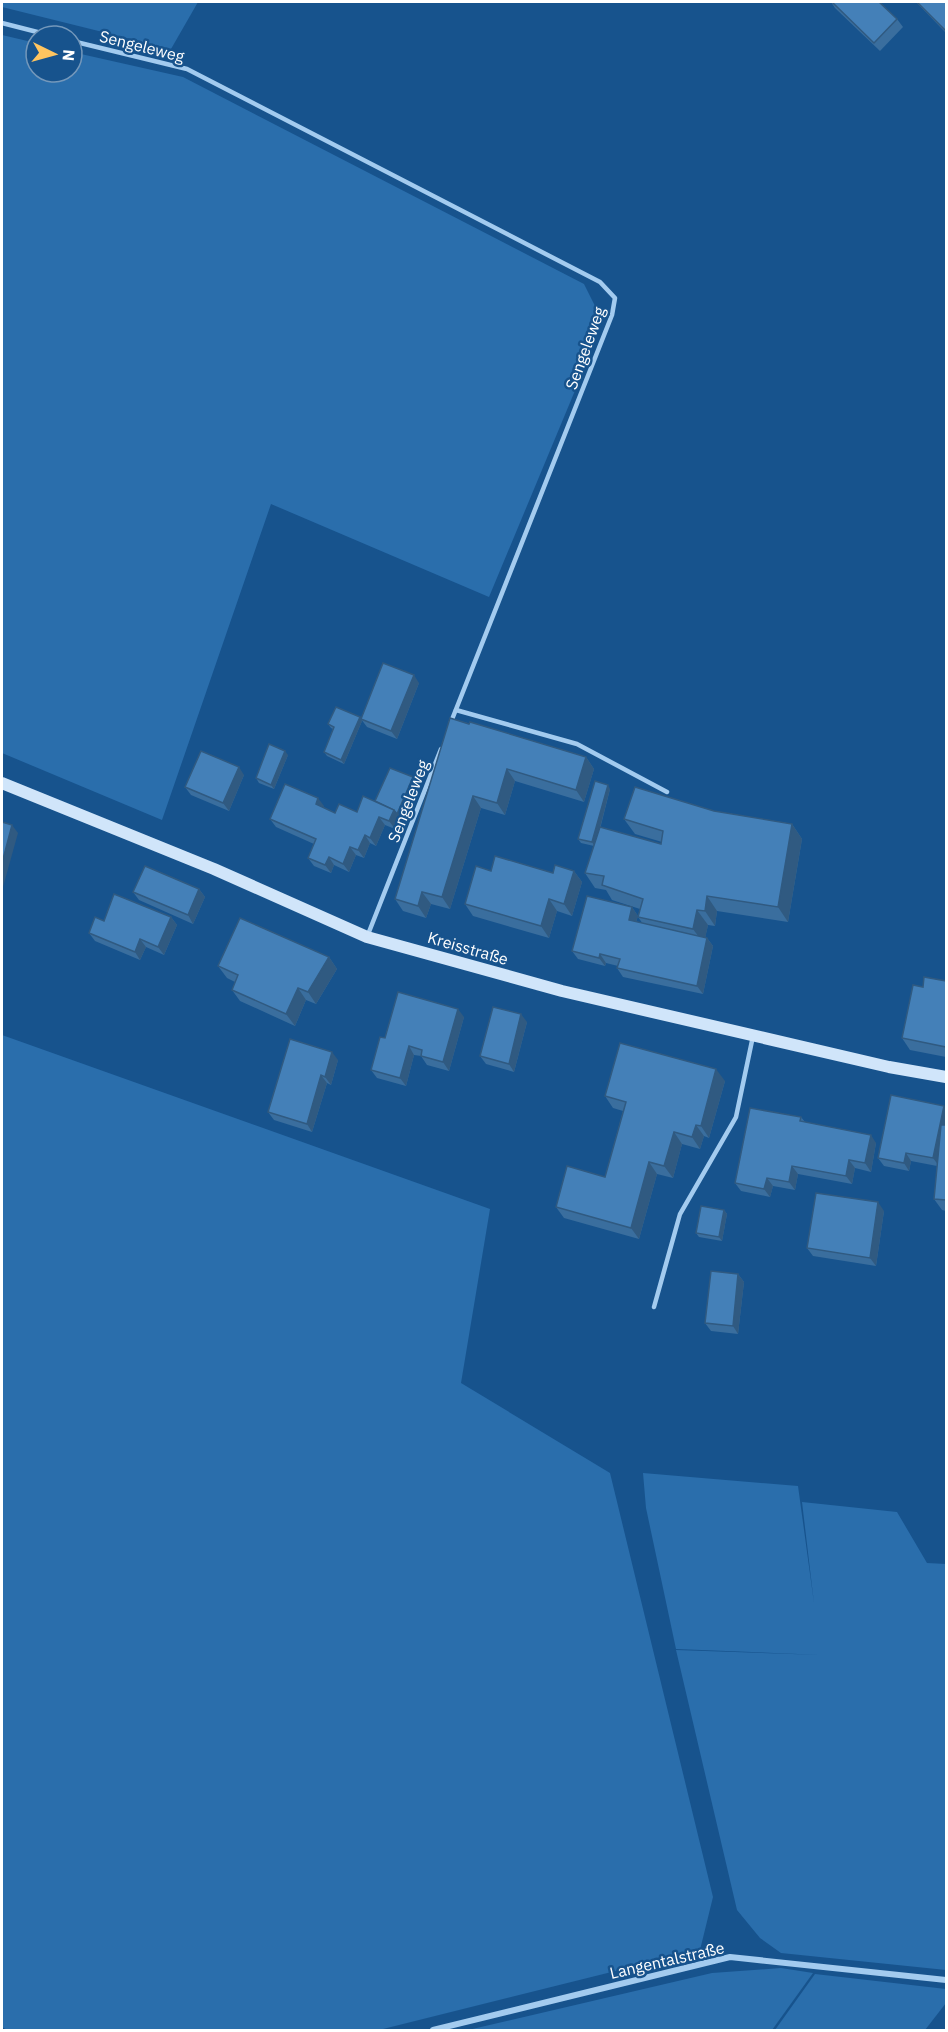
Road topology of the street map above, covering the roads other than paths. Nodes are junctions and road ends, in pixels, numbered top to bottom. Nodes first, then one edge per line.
1 (2, 23) edge
2 (24, 29) edge
3 (84, 44) edge
4 (456, 710) junction
5 (447, 732) edge
6 (443, 743) edge
7 (2, 783) edge
8 (667, 792) dead end
9 (367, 937) junction
10 (753, 1036) junction
11 (946, 1077) edge
12 (654, 1307) dead end
13 (946, 1980) edge
14 (433, 2031) edge

1 - 2 lane
3 - 4 lane, Sengeleweg
4 - 5 lane, Sengeleweg
4 - 8 lane
6 - 9 lane, Sengeleweg
7 - 9 street, Kreisstraße
9 - 10 street, Kreisstraße
10 - 11 street, Kreisstraße
10 - 12 lane
13 - 14 street, Langentalstraße

